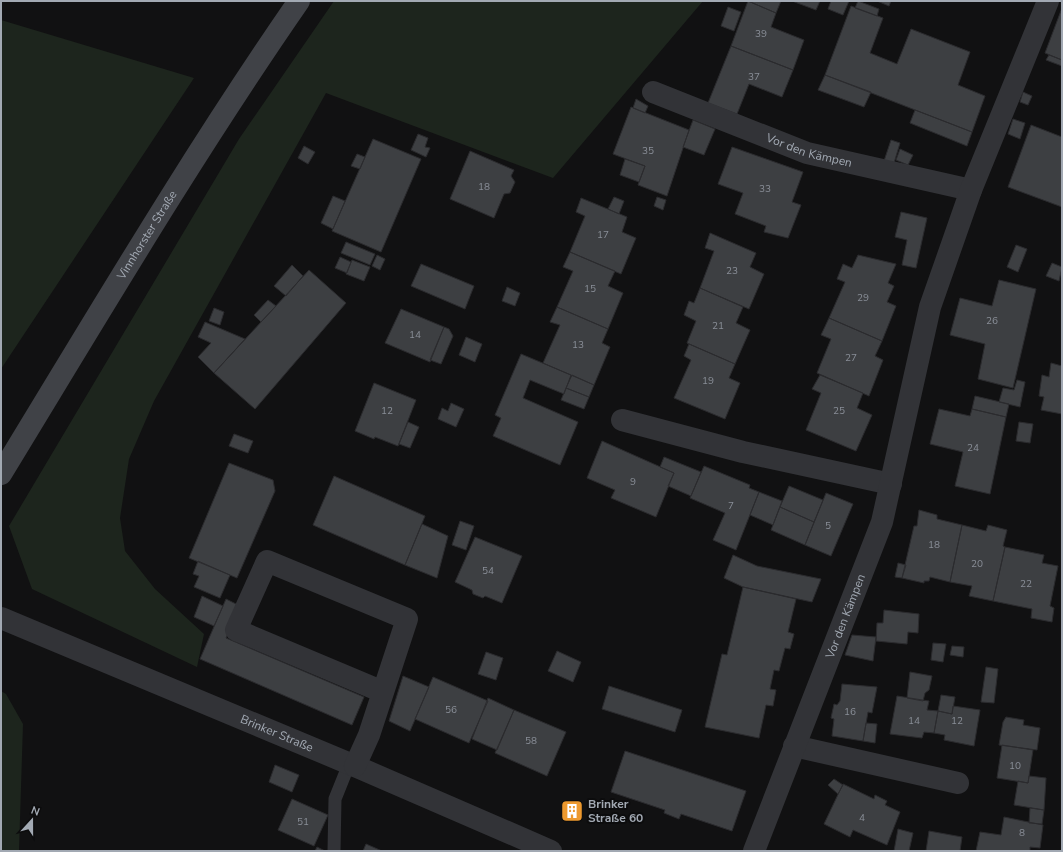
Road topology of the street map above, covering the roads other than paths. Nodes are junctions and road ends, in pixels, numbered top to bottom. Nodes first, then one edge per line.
1 (299, 1) edge
2 (1048, 1) edge
3 (653, 92) dead end
4 (971, 190) junction
5 (622, 420) dead end
6 (1, 474) edge
7 (891, 484) junction
8 (1, 618) edge
9 (383, 692) junction
10 (794, 746) junction
11 (352, 765) junction
12 (958, 783) dead end
13 (334, 851) edge
14 (551, 851) edge
15 (754, 851) edge

1 - 6 street, Vinnhorster Straße
2 - 4 street, Vor den Kämpen
3 - 4 street, Vor den Kämpen
4 - 7 street, Vor den Kämpen
5 - 7 street
7 - 10 street, Vor den Kämpen
8 - 11 street, Brinker Straße
9 - 9 street
9 - 11 street
10 - 12 street
10 - 15 street, Vor den Kämpen
11 - 13 lane
11 - 14 street, Brinker Straße

